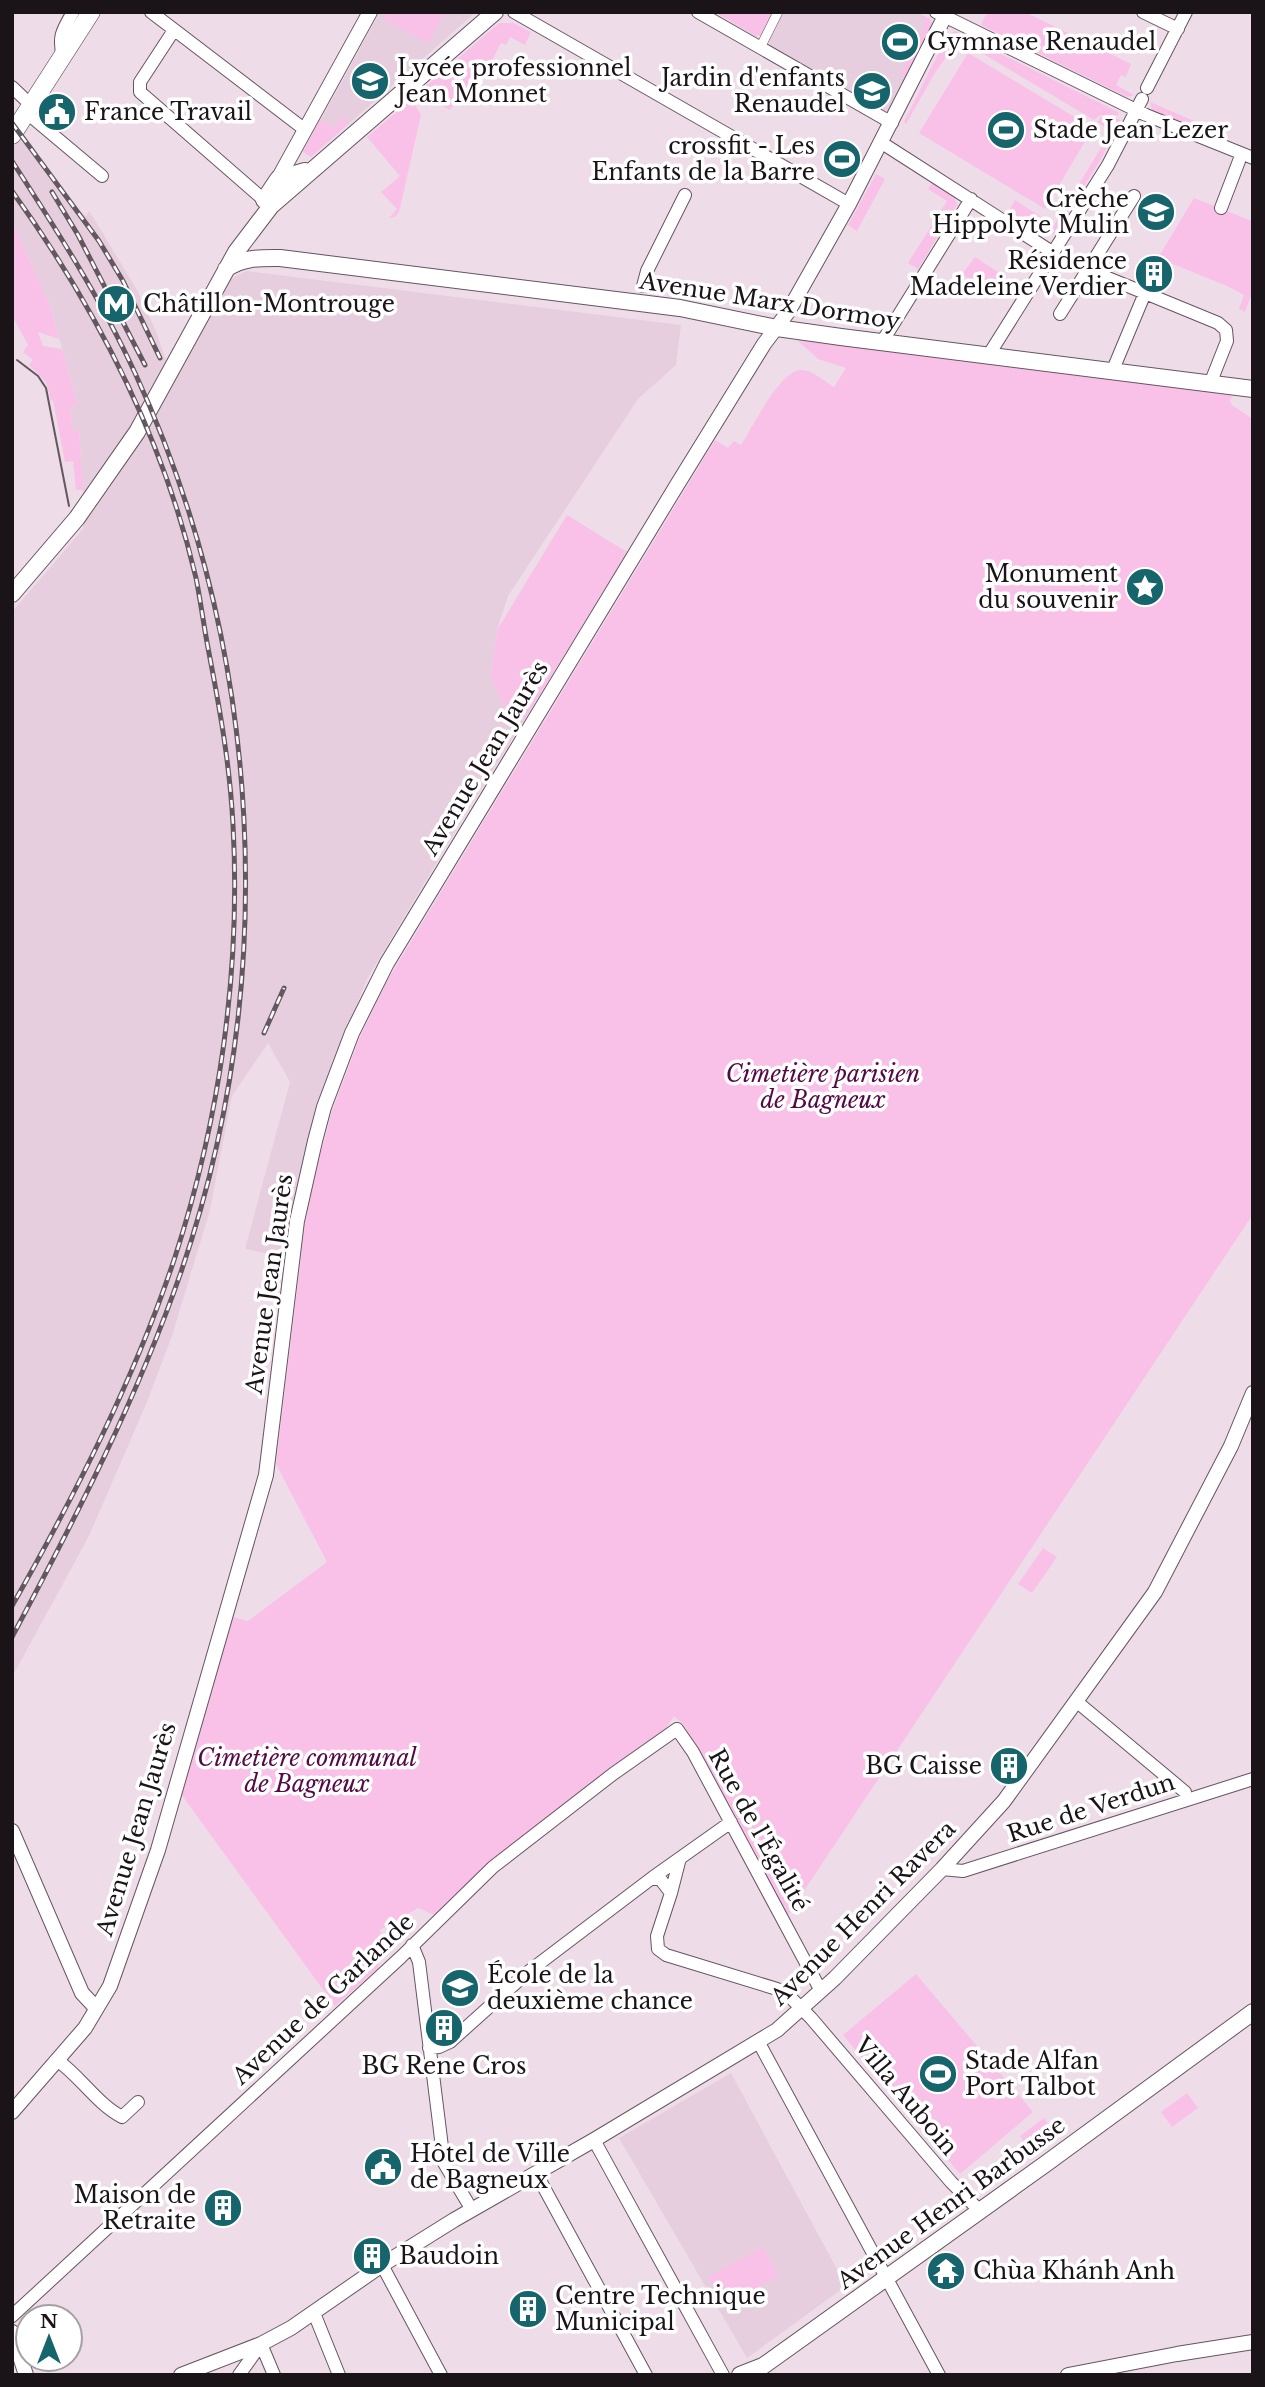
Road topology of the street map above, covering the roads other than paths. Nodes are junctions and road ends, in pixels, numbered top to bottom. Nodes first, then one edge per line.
1 (73, 12) edge
2 (91, 12) edge
3 (151, 12) edge
4 (370, 12) edge
5 (495, 12) edge
6 (514, 12) edge
7 (698, 12) edge
8 (778, 12) edge
9 (1143, 12) edge
10 (1186, 12) edge
11 (943, 14) edge
12 (1178, 29) junction
13 (174, 30) junction
14 (760, 48) junction
15 (63, 58) junction
16 (12, 87) edge
17 (1142, 99) junction
18 (29, 110) junction
19 (892, 123) junction
20 (304, 129) junction
21 (12, 135) edge
22 (882, 143) junction
23 (1246, 160) edge
24 (311, 170) junction
25 (102, 176) dead end
26 (278, 179) junction
27 (685, 195) dead end
28 (1134, 196) dead end
29 (971, 199) junction
30 (264, 200) joint
31 (849, 204) junction
32 (1220, 208) dead end
33 (247, 236) junction
34 (1052, 252) junction
35 (280, 258) junction
36 (226, 269) junction
37 (1088, 270) junction
38 (643, 286) dead end
39 (1145, 293) junction
40 (1060, 314) dead end
41 (777, 328) junction
42 (882, 342) junction
43 (988, 356) junction
44 (1112, 372) junction
45 (1210, 384) junction
46 (1253, 389) edge
47 (12, 594) edge
48 (1253, 1393) edge
49 (1076, 1701) junction
50 (677, 1729) joint
51 (1253, 1779) edge
52 (1185, 1792) dead end
53 (731, 1822) junction
54 (12, 1831) edge
55 (680, 1858) junction
56 (942, 1869) junction
57 (652, 1878) junction
58 (671, 1893) junction
59 (412, 1945) junction
60 (821, 1990) junction
61 (96, 2007) junction
62 (800, 2009) junction
63 (1253, 2012) edge
64 (758, 2041) junction
65 (429, 2048) junction
66 (57, 2060) junction
67 (138, 2102) dead end
68 (12, 2112) edge
69 (594, 2140) junction
70 (536, 2173) junction
71 (472, 2210) junction
72 (980, 2211) junction
73 (382, 2265) junction
74 (886, 2277) junction
75 (314, 2313) junction
76 (12, 2316) edge
77 (12, 2332) edge
78 (1253, 2342) edge
79 (261, 2344) junction
80 (227, 2357) junction
81 (758, 2370) edge
82 (26, 2375) edge
83 (181, 2375) edge
84 (239, 2375) edge
85 (274, 2375) edge
86 (339, 2375) edge
87 (441, 2375) edge
88 (646, 2375) edge
89 (723, 2375) edge
90 (740, 2375) edge
91 (939, 2375) edge
92 (1068, 2375) edge

1 - 15 street
2 - 15 main road
3 - 13 street
4 - 20 street
5 - 24 main road
6 - 31 street
7 - 14 street
8 - 14 street
9 - 12 street
10 - 12 street
11 - 17 street
11 - 19 street, Avenue Jean Jaurès
12 - 17 street
13 - 20 street
13 - 30 street
14 - 19 street
15 - 18 main road
16 - 18 street
17 - 23 street
17 - 34 street
18 - 21 main road
18 - 25 street
19 - 22 street, Avenue Jean Jaurès
20 - 26 street
22 - 29 street
22 - 31 street, Avenue Jean Jaurès
23 - 32 street
24 - 26 main road
24 - 33 main road
26 - 30 main road
27 - 38 street
28 - 37 street
29 - 34 street
29 - 42 street
31 - 41 street, Avenue Jean Jaurès
33 - 35 main road, Avenue Marx Dormoy
33 - 36 main road
34 - 43 street
35 - 36 main road, Avenue Marx Dormoy
35 - 41 main road, Avenue Marx Dormoy
36 - 47 main road
37 - 39 street
37 - 40 street
39 - 44 street
39 - 45 street
41 - 42 main road, Avenue Marx Dormoy
41 - 61 street, Avenue Jean Jaurès
42 - 43 main road, Avenue Marx Dormoy
43 - 44 main road, Avenue Marx Dormoy
44 - 45 main road, Avenue Marx Dormoy
45 - 46 main road, Avenue Marx Dormoy
48 - 49 street, Avenue Henri Ravera
49 - 52 street
49 - 56 street, Avenue Henri Ravera
50 - 53 street, Rue de l'Égalité
50 - 59 street, Avenue de Garlande
51 - 56 street, Rue de Verdun
53 - 55 street
53 - 60 street, Rue de l'Égalité
54 - 61 street
55 - 57 street
55 - 58 street
56 - 60 street, Avenue Henri Ravera
57 - 58 street
57 - 65 street
58 - 62 street, Villa Auboin
59 - 65 street
59 - 76 street, Avenue de Garlande
60 - 62 street, Avenue Henri Ravera
61 - 66 street, Avenue Jean Jaurès
62 - 64 street, Avenue Henri Ravera
62 - 72 street, Villa Auboin
63 - 72 main road, Avenue Henri Barbusse
64 - 69 street, Avenue Henri Ravera
64 - 74 street
65 - 71 street
66 - 67 street
66 - 68 street, Avenue Jean Jaurès
69 - 70 street, Avenue Henri Ravera
69 - 89 street
70 - 71 street, Avenue Henri Ravera
70 - 88 street
71 - 73 street, Avenue Henri Ravera
72 - 74 main road, Avenue Henri Barbusse
73 - 75 street, Avenue Henri Ravera
73 - 87 street
74 - 81 main road, Avenue Henri Barbusse
74 - 91 street
75 - 79 street, Avenue Henri Ravera
75 - 86 street
77 - 82 street
78 - 92 street
79 - 80 street
79 - 84 street, Avenue Henri Ravera
79 - 85 street
80 - 83 street
80 - 84 street
81 - 90 main road, Avenue Henri Barbusse

